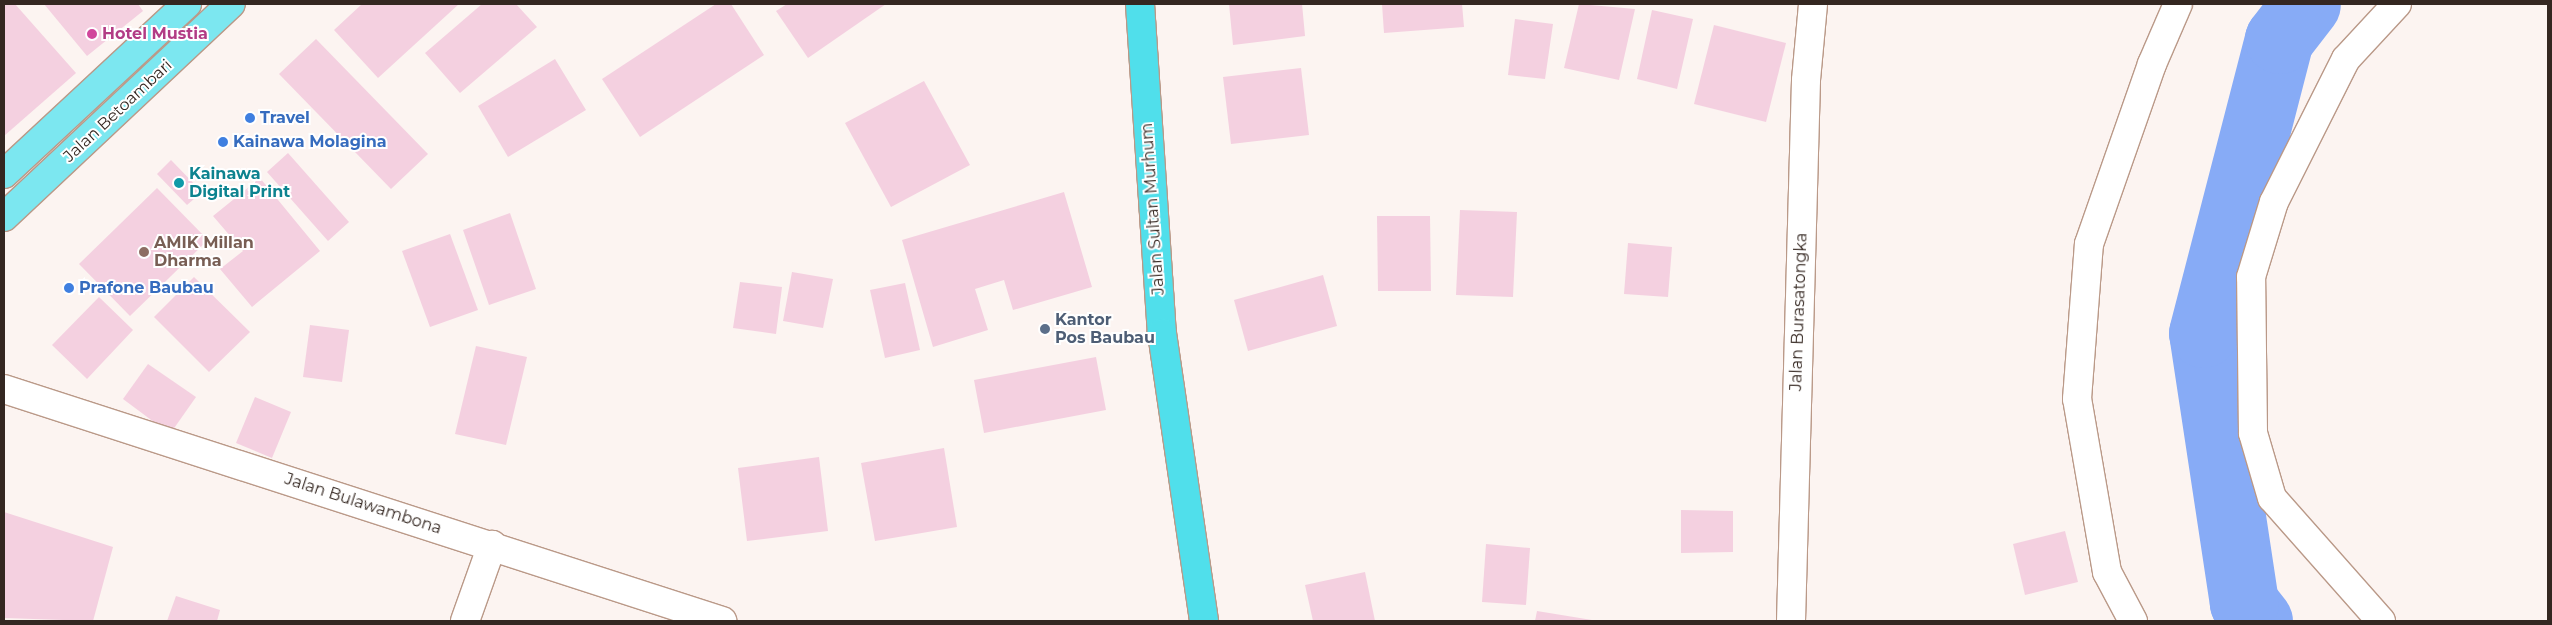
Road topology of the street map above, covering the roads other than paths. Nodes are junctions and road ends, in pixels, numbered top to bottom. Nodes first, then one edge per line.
1 (187, 4) edge
2 (231, 4) edge
3 (1140, 4) edge
4 (1813, 4) edge
5 (2178, 4) edge
6 (2397, 4) edge
7 (4, 174) edge
8 (4, 217) edge
9 (4, 389) edge
10 (492, 545) junction
11 (465, 621) edge
12 (722, 621) edge
13 (1204, 621) edge
14 (1791, 621) edge
15 (2133, 621) edge
16 (2380, 621) edge

1 - 7 main road, Jalan Betoambari
2 - 8 main road, Jalan Betoambari
3 - 13 highway, Jalan Sultan Murhum
4 - 14 street, Jalan Burasatongka
5 - 15 street
6 - 16 street
9 - 10 street, Jalan Bulawambona
10 - 11 street
10 - 12 street, Jalan Bulawambona

